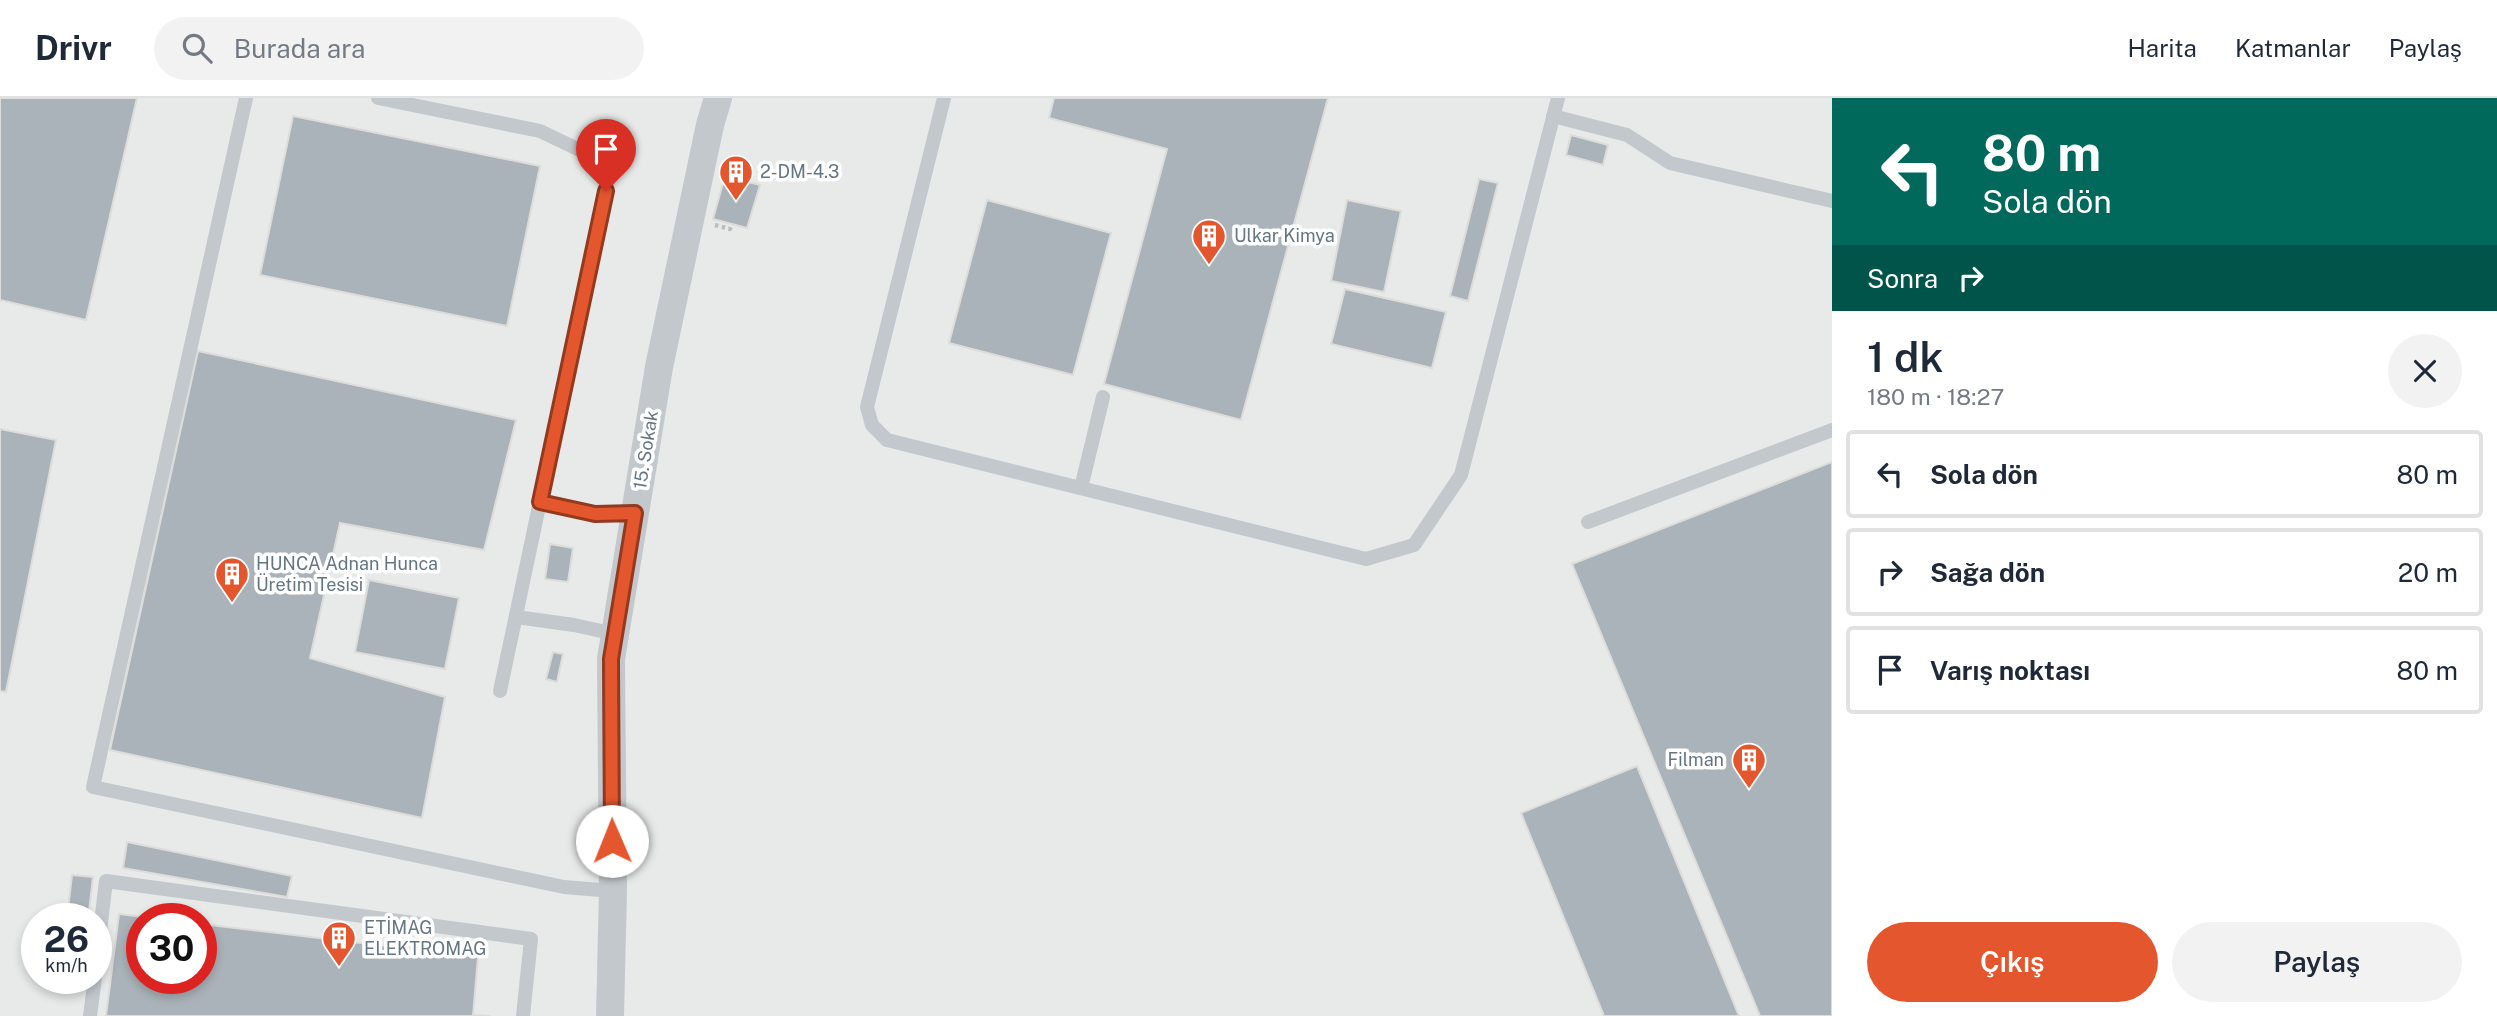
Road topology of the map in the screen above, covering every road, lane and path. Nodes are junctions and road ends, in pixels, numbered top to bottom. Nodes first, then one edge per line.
1 (246, 98) edge
2 (378, 98) edge
3 (718, 98) edge
4 (944, 98) edge
5 (1558, 98) edge
6 (1553, 116) junction
7 (726, 171) dead end
8 (741, 180) dead end
9 (1832, 201) edge
10 (707, 222) dead end
11 (732, 224) dead end
12 (1103, 397) dead end
13 (1832, 430) edge
14 (1081, 488) junction
15 (540, 502) junction
16 (635, 513) junction
17 (1588, 522) dead end
18 (516, 617) junction
19 (615, 634) junction
20 (500, 691) dead end
21 (612, 891) junction
22 (103, 903) edge
23 (93, 994) edge
24 (90, 1016) edge
25 (523, 1016) edge
26 (610, 1016) edge

1 - 21 lane
2 - 15 lane
3 - 16 street, 15. Sokak
4 - 14 lane
5 - 6 lane
6 - 9 lane
6 - 14 lane
7 - 8 path
10 - 11 path
12 - 14 lane
13 - 17 lane
15 - 16 lane
15 - 18 lane
16 - 19 street, 15. Sokak
18 - 19 lane
18 - 20 lane
19 - 21 street, 15. Sokak
21 - 26 street, 15. Sokak
22 - 25 lane
23 - 24 lane

